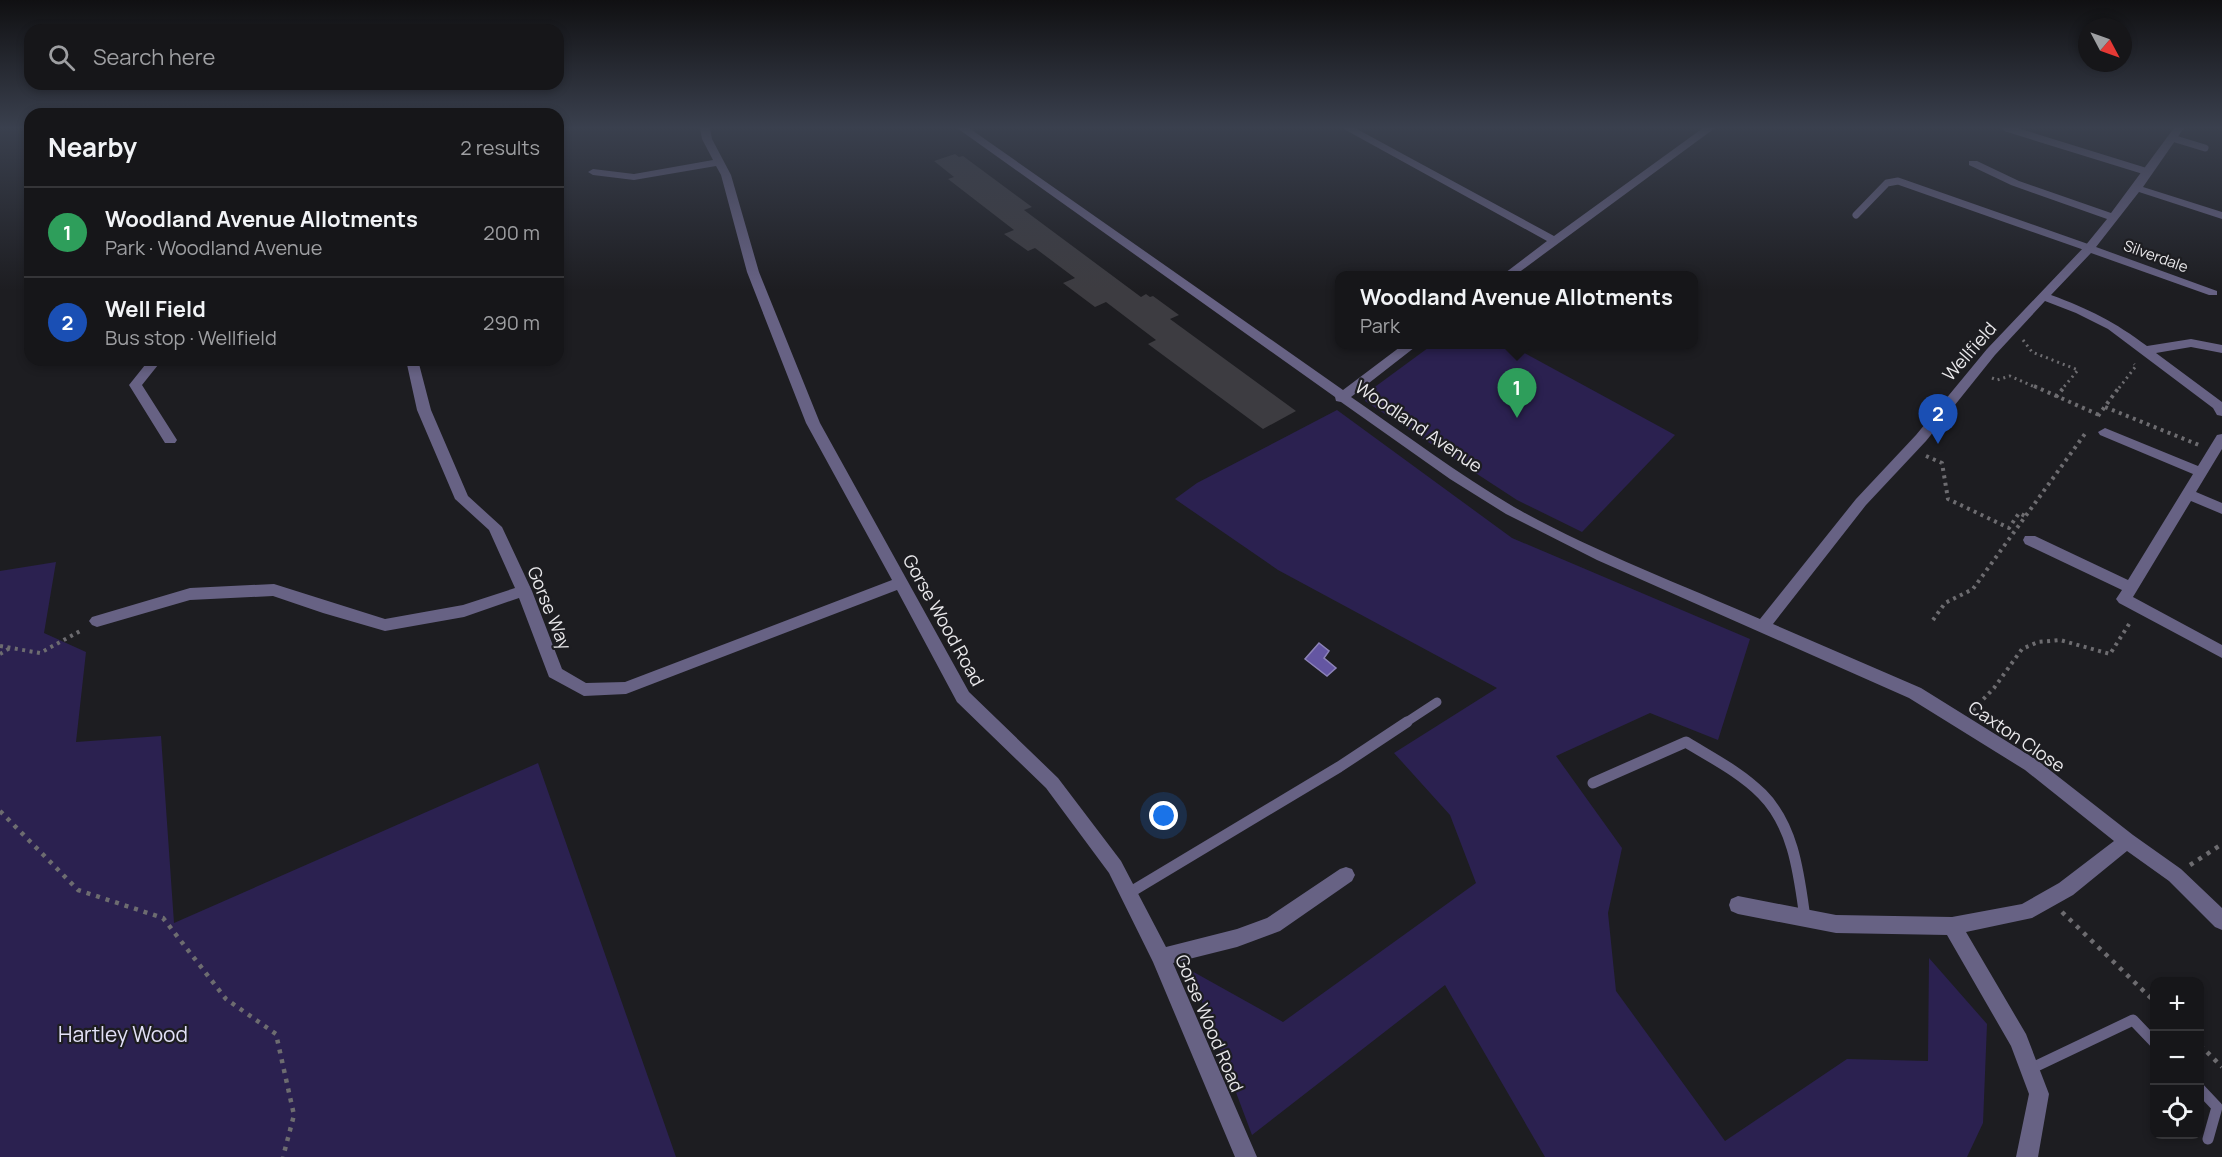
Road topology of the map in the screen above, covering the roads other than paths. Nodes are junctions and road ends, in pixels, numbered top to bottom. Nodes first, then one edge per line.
1 (727, 182) edge
2 (1038, 182) edge
3 (1447, 182) edge
4 (1635, 182) edge
5 (1893, 182) edge
6 (1901, 182) edge
7 (2013, 182) edge
8 (2141, 182) edge
9 (2137, 188) junction
10 (1856, 215) dead end
11 (2222, 216) edge
12 (2113, 217) junction
13 (1554, 240) junction
14 (2088, 248) junction
15 (1513, 271) edge
16 (2213, 293) dead end
17 (2042, 296) junction
18 (2138, 347) junction
19 (1408, 349) edge
20 (2222, 349) edge
21 (151, 366) edge
22 (413, 366) edge
23 (1341, 398) junction
24 (2222, 412) edge
25 (2105, 432) road end
26 (170, 440) dead end
27 (2218, 445) edge
28 (2201, 472) junction
29 (2188, 494) junction
30 (2222, 509) edge
31 (2030, 540) dead end
32 (900, 583) junction
33 (2131, 588) junction
34 (524, 591) junction
35 (98, 621) road end
36 (1763, 626) junction
37 (2222, 652) edge
38 (1437, 702) dead end
39 (1593, 783) dead end
40 (2127, 841) junction
41 (1346, 874) dead end
42 (1129, 893) junction
43 (1738, 905) dead end
44 (1805, 918) junction
45 (2222, 921) edge
46 (1952, 926) junction
47 (1161, 957) junction
48 (2150, 1038) edge
49 (2030, 1069) junction
50 (2204, 1094) edge
51 (2208, 1139) dead end
52 (1246, 1157) edge
53 (2027, 1157) edge

1 - 32 street, Gorse Wood Road
2 - 23 street, Woodland Avenue
3 - 13 street
4 - 13 street
5 - 10 lane
6 - 14 lane
7 - 12 street
8 - 9 street, Wellfield
9 - 11 street
9 - 12 street, Wellfield
12 - 14 street, Wellfield
13 - 15 street
14 - 16 street, Silverdale
14 - 17 street, Wellfield
17 - 18 street
17 - 36 street, Wellfield
18 - 20 street
18 - 24 street
19 - 23 street
21 - 26 street
22 - 34 street, Gorse Way
23 - 36 street, Woodland Avenue
25 - 28 street
27 - 28 street
28 - 29 street
29 - 30 street
29 - 33 street
31 - 33 street
32 - 34 street, Gorse Way
32 - 42 street, Gorse Wood Road
33 - 37 street
34 - 35 street
36 - 40 street, Caxton Close
38 - 42 lane
39 - 44 lane
40 - 45 street, Caxton Close
40 - 46 street
41 - 47 street
42 - 47 street, Gorse Wood Road
43 - 44 street
44 - 46 street
46 - 49 street
47 - 52 street, Gorse Wood Road
48 - 49 lane
49 - 53 street
50 - 51 lane

